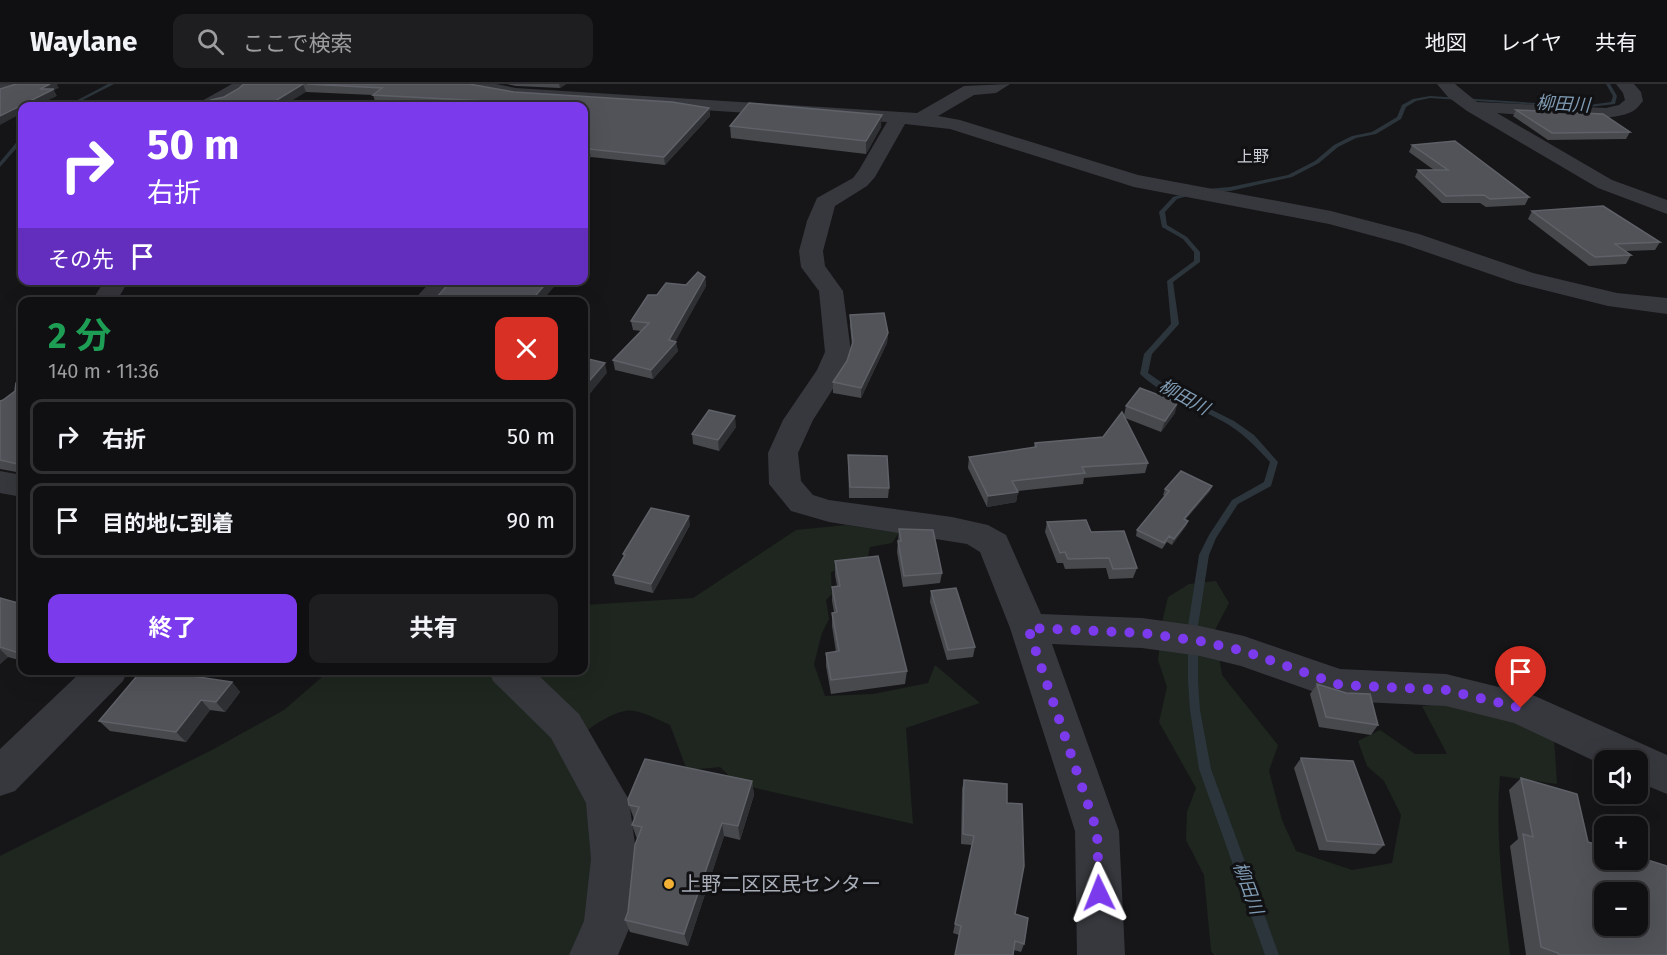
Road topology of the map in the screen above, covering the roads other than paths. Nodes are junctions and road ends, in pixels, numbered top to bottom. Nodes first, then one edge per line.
1 (14, 84) edge
2 (243, 84) edge
3 (468, 84) edge
4 (646, 84) edge
5 (1001, 84) edge
6 (1446, 84) edge
7 (1625, 84) edge
8 (0, 91) edge
9 (610, 98) junction
10 (214, 102) edge
11 (1473, 107) junction
12 (588, 115) edge
13 (910, 118) junction
14 (1667, 207) edge
15 (441, 285) edge
16 (429, 297) edge
17 (1667, 306) edge
18 (0, 482) edge
19 (18, 485) edge
20 (1028, 628) junction
21 (105, 675) edge
22 (512, 675) edge
23 (1612, 750) edge
24 (1648, 767) edge
25 (1667, 776) edge
26 (0, 777) edge
27 (593, 955) edge
28 (1101, 955) edge

1 - 8 street
2 - 10 street
3 - 9 street
4 - 9 street
5 - 13 street
6 - 11 street
7 - 11 street
9 - 12 street
9 - 13 street
11 - 14 street
13 - 17 street
13 - 20 street
15 - 16 street
18 - 19 street
20 - 23 street
20 - 28 street
21 - 26 street
22 - 27 street
24 - 25 street

